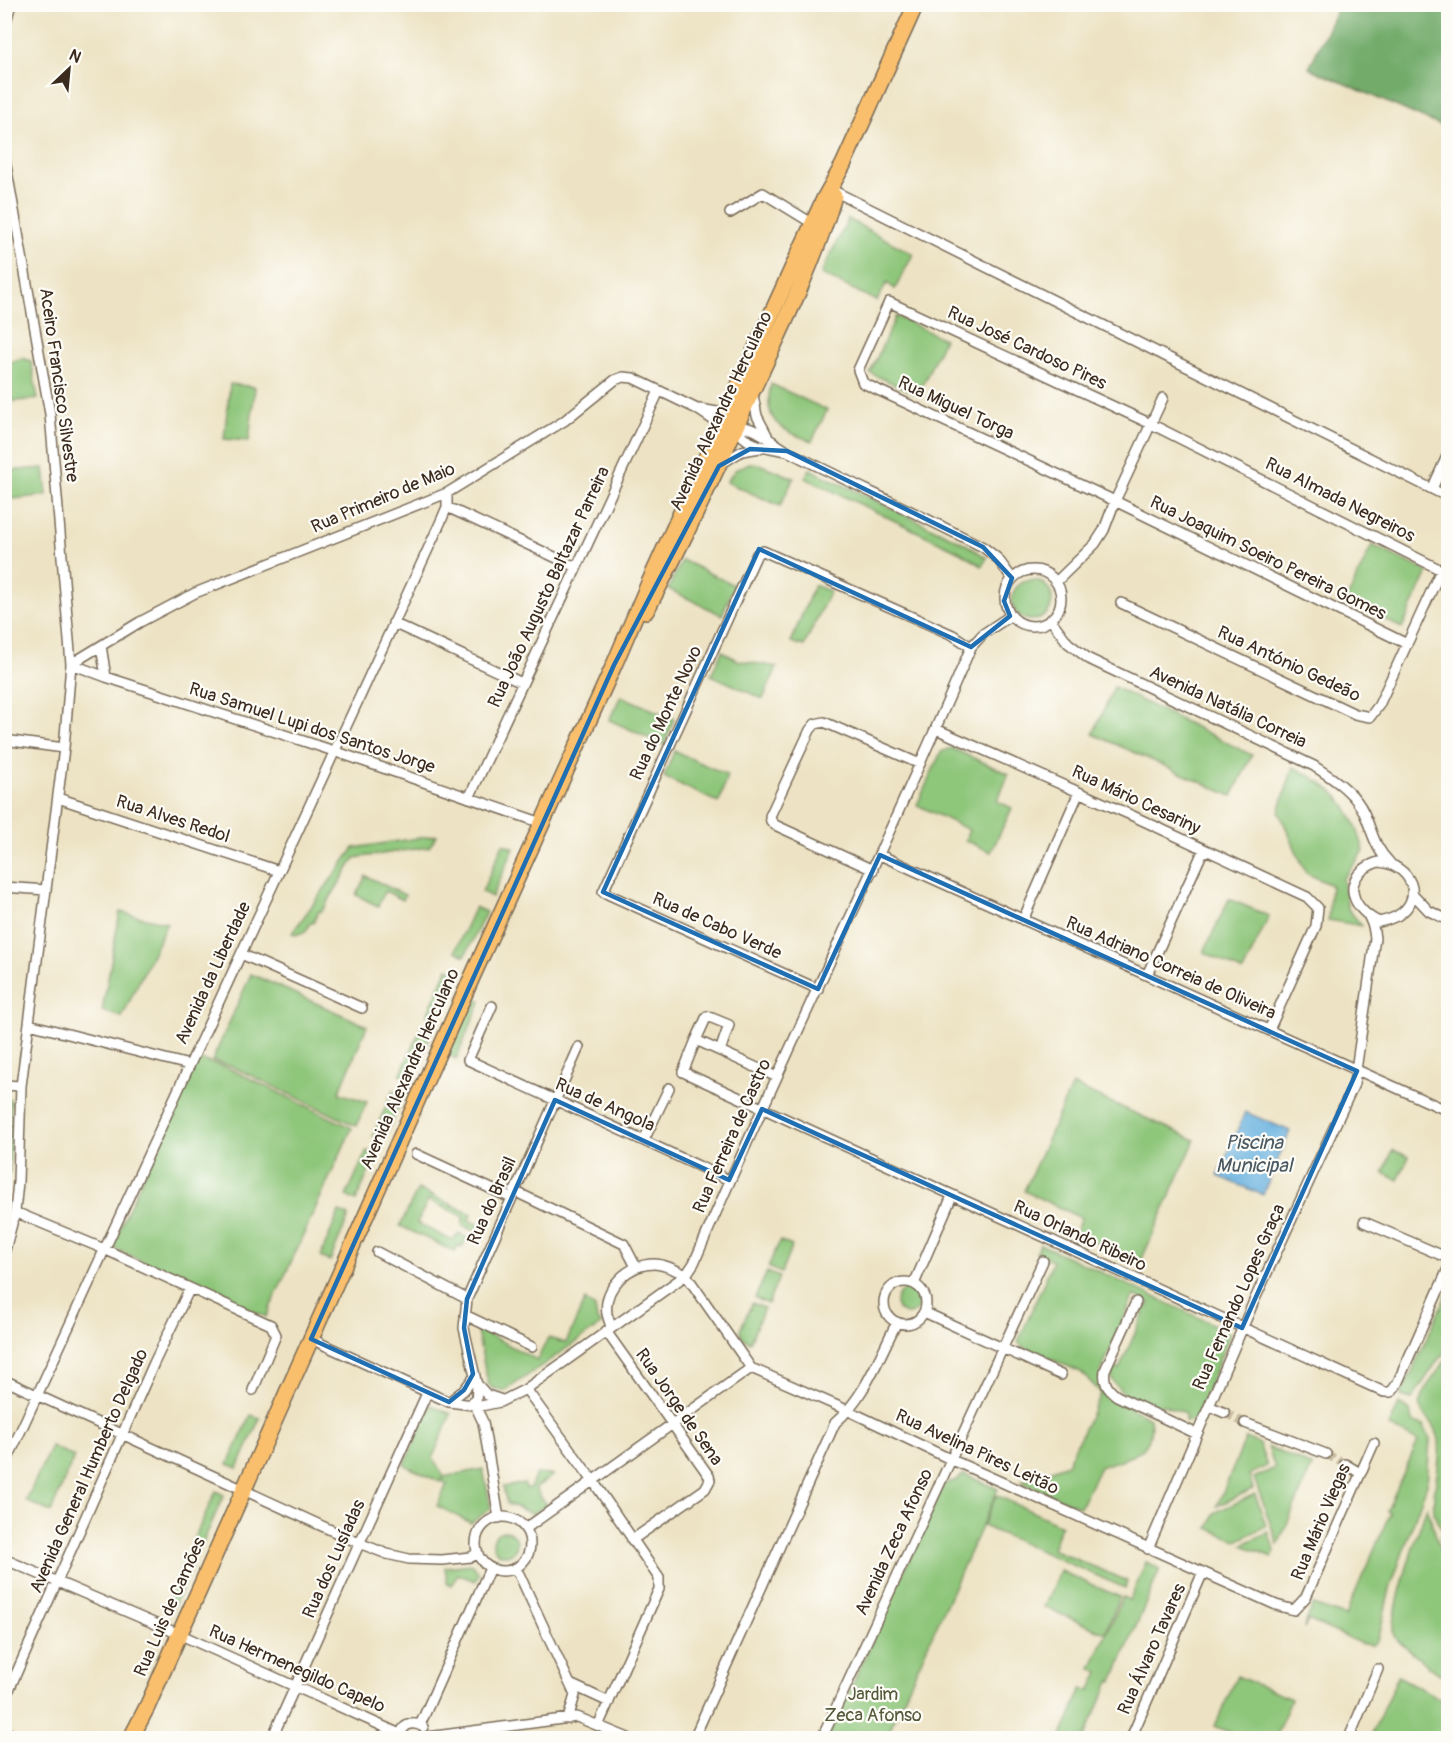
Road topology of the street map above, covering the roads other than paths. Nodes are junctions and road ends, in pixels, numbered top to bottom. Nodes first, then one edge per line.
1 (11, 4) edge
2 (916, 4) edge
3 (5, 24) edge
4 (4, 154) edge
5 (832, 190) junction
6 (730, 213) dead end
7 (818, 227) junction
8 (890, 302) joint
9 (659, 391) junction
10 (752, 392) junction
11 (1163, 398) dead end
12 (730, 424) junction
13 (1151, 424) junction
14 (771, 446) junction
15 (1449, 454) edge
16 (717, 468) junction
17 (1432, 489) junction
18 (447, 492) junction
19 (1449, 497) edge
20 (1114, 501) junction
21 (447, 507) junction
22 (576, 567) junction
23 (1012, 578) junction
24 (1056, 582) junction
25 (1121, 603) dead end
26 (1010, 616) junction
27 (1052, 620) junction
28 (393, 623) junction
29 (1407, 644) junction
30 (101, 646) junction
31 (971, 647) junction
32 (71, 664) junction
33 (614, 665) junction
34 (106, 677) junction
35 (522, 683) junction
36 (936, 729) junction
37 (4, 740) edge
38 (64, 748) junction
39 (334, 751) junction
40 (920, 764) junction
41 (1079, 792) junction
42 (58, 798) junction
43 (469, 798) junction
44 (542, 823) junction
45 (1374, 840) junction
46 (1204, 849) junction
47 (880, 855) junction
48 (1390, 863) junction
49 (1368, 865) junction
50 (873, 870) junction
51 (279, 872) junction
52 (4, 887) edge
53 (46, 890) junction
54 (603, 892) joint
55 (1412, 893) junction
56 (1429, 911) junction
57 (1369, 917) junction
58 (1395, 917) junction
59 (1023, 920) junction
60 (1449, 920) edge
61 (1375, 938) junction
62 (241, 954) junction
63 (1147, 975) junction
64 (818, 989) junction
65 (492, 1006) dead end
66 (362, 1008) dead end
67 (29, 1024) junction
68 (1269, 1030) junction
69 (696, 1040) junction
70 (579, 1047) dead end
71 (720, 1051) junction
72 (189, 1065) junction
73 (1357, 1071) junction
74 (777, 1077) junction
75 (4, 1085) edge
76 (21, 1086) junction
77 (669, 1088) dead end
78 (555, 1100) junction
79 (762, 1109) junction
80 (1448, 1111) edge
81 (644, 1140) junction
82 (416, 1154) dead end
83 (729, 1180) junction
84 (512, 1194) junction
85 (952, 1196) junction
86 (15, 1212) junction
87 (1364, 1222) dead end
88 (104, 1249) junction
89 (377, 1252) dead end
90 (4, 1254) edge
91 (1449, 1258) edge
92 (1043, 1261) dead end
93 (636, 1267) junction
94 (1449, 1269) edge
95 (686, 1275) junction
96 (914, 1284) junction
97 (190, 1288) junction
98 (467, 1299) junction
99 (1136, 1302) dead end
100 (924, 1312) junction
101 (465, 1315) junction
102 (897, 1322) junction
103 (1242, 1328) junction
104 (608, 1329) junction
105 (311, 1339) junction
106 (532, 1347) dead end
107 (1003, 1348) junction
108 (751, 1368) junction
109 (1061, 1375) dead end
110 (474, 1379) junction
111 (4, 1380) edge
112 (526, 1389) junction
113 (252, 1390) dead end
114 (427, 1393) junction
115 (38, 1395) junction
116 (504, 1400) junction
117 (449, 1402) junction
118 (476, 1406) junction
119 (1209, 1406) junction
120 (849, 1411) junction
121 (1225, 1413) tunnel mouth
122 (1245, 1422) tunnel mouth
123 (672, 1425) junction
124 (123, 1433) junction
125 (1197, 1434) junction
126 (1374, 1443) dead end
127 (1326, 1454) tunnel mouth
128 (950, 1459) junction
129 (1346, 1464) tunnel mouth
130 (4, 1467) edge
131 (1360, 1473) junction
132 (593, 1481) junction
133 (244, 1490) junction
134 (499, 1518) junction
135 (525, 1529) junction
136 (632, 1540) junction
137 (359, 1543) junction
138 (1148, 1549) junction
139 (478, 1553) junction
140 (4, 1559) edge
141 (490, 1568) junction
142 (514, 1569) junction
143 (1203, 1572) junction
144 (57, 1582) junction
145 (1294, 1610) joint
146 (180, 1634) junction
147 (1378, 1669) dead end
148 (570, 1684) junction
149 (294, 1687) junction
150 (4, 1701) edge
151 (609, 1702) junction
152 (568, 1719) junction
153 (420, 1725) junction
154 (598, 1726) junction
155 (504, 1728) junction
156 (4, 1735) edge
157 (400, 1736) edge
158 (13, 1738) edge
159 (131, 1738) edge
160 (272, 1738) edge
161 (428, 1738) edge
162 (506, 1738) edge
163 (628, 1738) edge
164 (694, 1738) edge
165 (822, 1738) edge
166 (1131, 1738) edge
167 (1349, 1738) edge

1 - 3 street
2 - 5 main road, Avenida Alexandre Herculano
4 - 32 street, Aceiro Francisco Silvestre
5 - 7 main road, Avenida Alexandre Herculano
5 - 17 street
6 - 7 street
7 - 10 main road, Avenida Alexandre Herculano
7 - 12 main road, Avenida Alexandre Herculano
8 - 13 street, Rua José Cardoso Pires
8 - 20 street, Rua Miguel Torga
9 - 12 street, Rua Primeiro de Maio
9 - 18 street, Rua Primeiro de Maio
9 - 22 street, Rua João Augusto Baltazar Parreira
10 - 12 main road, Avenida Alexandre Herculano
10 - 14 street
11 - 13 street
12 - 14 street
12 - 16 main road, Avenida Alexandre Herculano
12 - 33 main road, Avenida Alexandre Herculano
13 - 20 street
13 - 29 street, Rua Almada Negreiros
14 - 16 street
14 - 23 street
15 - 17 street
16 - 33 main road, Avenida Alexandre Herculano
17 - 19 street
18 - 21 street, Avenida da Liberdade
18 - 30 street, Rua Primeiro de Maio
20 - 24 street
20 - 29 street, Rua Joaquim Soeiro Pereira Gomes
21 - 22 street
21 - 28 street, Avenida da Liberdade
22 - 35 street, Rua João Augusto Baltazar Parreira
23 - 24 street
23 - 26 street
24 - 27 street
25 - 29 street, Rua António Gedeão
26 - 27 street
26 - 31 street, Rua Ferreira de Castro
27 - 45 street, Avenida Natália Correia
28 - 35 street
28 - 39 street, Avenida da Liberdade
30 - 32 street, Rua Primeiro de Maio
30 - 34 street
31 - 36 street, Rua Ferreira de Castro
31 - 54 street, Rua do Monte Novo
32 - 34 street, Rua Samuel Lupi dos Santos Jorge
32 - 38 street, Aceiro Francisco Silvestre
33 - 44 main road, Avenida Alexandre Herculano
34 - 39 street, Rua Samuel Lupi dos Santos Jorge
35 - 43 street, Rua João Augusto Baltazar Parreira
36 - 40 street, Rua Ferreira de Castro
36 - 41 street, Rua Mário Cesariny
37 - 38 street
38 - 42 street, Aceiro Francisco Silvestre
39 - 43 street, Rua Samuel Lupi dos Santos Jorge
39 - 51 street, Avenida da Liberdade
40 - 47 street, Rua Ferreira de Castro
40 - 50 street
41 - 46 street, Rua Mário Cesariny
41 - 59 street
42 - 51 street, Rua Alves Redol
42 - 53 street, Aceiro Francisco Silvestre
43 - 44 street, Rua Samuel Lupi dos Santos Jorge
44 - 105 main road, Avenida Alexandre Herculano
45 - 48 street, Avenida Natália Correia
45 - 49 street
46 - 63 street
46 - 68 street, Rua Mário Cesariny
47 - 50 street, Rua Ferreira de Castro
47 - 59 street, Rua Adriano Correia de Oliveira
48 - 49 street
48 - 55 street
49 - 57 street
50 - 64 street, Rua Ferreira de Castro
51 - 62 street, Avenida da Liberdade
52 - 53 street
53 - 67 street, Aceiro Francisco Silvestre
54 - 64 street, Rua de Cabo Verde
55 - 56 street
55 - 58 street
56 - 58 street
56 - 60 street
57 - 58 street
57 - 61 street, Rua Fernando Lopes Graça
58 - 61 street
59 - 63 street, Rua Adriano Correia de Oliveira
61 - 73 street, Rua Fernando Lopes Graça
62 - 66 street
62 - 72 street, Avenida da Liberdade
63 - 68 street, Rua Adriano Correia de Oliveira
64 - 74 street, Rua Ferreira de Castro
65 - 78 street, Rua de Angola
67 - 72 street
67 - 76 street, Aceiro Francisco Silvestre
68 - 73 street, Rua Adriano Correia de Oliveira
69 - 71 street
69 - 71 street
69 - 79 street, Rua Orlando Ribeiro
70 - 78 street, Rua do Brasil
71 - 74 street
72 - 88 street, Avenida da Liberdade
73 - 80 street, Rua Adriano Correia de Oliveira
73 - 103 street, Rua Fernando Lopes Graça
74 - 79 street, Rua Ferreira de Castro
75 - 76 street
76 - 86 street, Aceiro Francisco Silvestre
77 - 81 street
78 - 81 street, Rua de Angola
78 - 84 street, Rua do Brasil
79 - 83 street, Rua Ferreira de Castro
79 - 85 street, Rua Orlando Ribeiro
81 - 83 street, Rua de Angola
82 - 84 street
83 - 95 street, Rua Ferreira de Castro
84 - 93 street
84 - 98 street, Rua do Brasil
85 - 96 street
85 - 103 street, Rua Orlando Ribeiro
86 - 88 street
86 - 90 street, Aceiro Francisco Silvestre
87 - 91 street
88 - 97 street
88 - 115 street, Avenida da Liberdade
89 - 98 street
92 - 107 street, Avenida Zeca Afonso
93 - 95 street
93 - 104 street
94 - 103 street, Rua Orlando Ribeiro
95 - 104 street, Rua Ferreira de Castro
95 - 108 street
96 - 100 street
96 - 102 street
97 - 113 street
97 - 124 street, Avenida General Humberto Delgado
98 - 101 street, Rua do Brasil
99 - 125 street
100 - 102 street
100 - 107 street
101 - 106 street
101 - 110 street, Rua do Brasil
102 - 120 street
103 - 119 street, Rua Fernando Lopes Graça
104 - 112 street, Rua Ferreira de Castro
104 - 123 street, Rua Jorge de Sena
105 - 114 street, Rua Ferreira de Castro
105 - 133 main road, Avenida Alexandre Herculano
107 - 109 street
107 - 128 street, Avenida Zeca Afonso
108 - 120 street, Rua Avelina Pires Leitão
108 - 123 street
110 - 116 street
110 - 117 street
110 - 118 street, Rua do Brasil
111 - 115 street
112 - 116 street, Rua Ferreira de Castro
112 - 132 street
114 - 117 street, Rua Ferreira de Castro
114 - 137 street, Rua dos Lusíadas
115 - 124 street
115 - 130 street, Avenida da Liberdade
116 - 118 street, Rua Ferreira de Castro
117 - 118 street, Rua Ferreira de Castro
118 - 134 street, Rua do Brasil
119 - 121 street
119 - 125 street, Rua Fernando Lopes Graça
120 - 128 street, Rua Avelina Pires Leitão
120 - 164 street
122 - 127 street
123 - 132 street
123 - 136 street, Rua Jorge de Sena
124 - 133 street
124 - 144 street, Avenida General Humberto Delgado
125 - 138 street, Rua Fernando Lopes Graça
126 - 131 street, Rua Mário Viegas
128 - 138 street, Rua Avelina Pires Leitão
128 - 165 street, Avenida Zeca Afonso
129 - 131 street
131 - 145 street, Rua Mário Viegas
132 - 135 street
132 - 136 street
133 - 137 street
133 - 146 main road, Rua Luis de Camões
134 - 135 street
134 - 139 street
135 - 142 street
136 - 151 street
137 - 139 street
137 - 149 street, Rua dos Lusíadas
138 - 143 street, Rua Avelina Pires Leitão
139 - 141 street
140 - 144 street, Rua Hermenegildo Capelo
141 - 142 street
141 - 153 street
142 - 148 street
143 - 145 street, Rua Avelina Pires Leitão
143 - 166 street, Rua Álvaro Tavares
144 - 146 street, Rua Hermenegildo Capelo
144 - 150 street, Avenida General Humberto Delgado
146 - 149 street, Rua Hermenegildo Capelo
146 - 159 main road, Rua Luis de Camões
147 - 167 street
148 - 151 street
148 - 152 street
149 - 157 street, Rua Hermenegildo Capelo
149 - 160 street, Rua dos Lusíadas
151 - 154 street
152 - 154 street
152 - 155 street
153 - 157 street
153 - 161 street
154 - 163 street
155 - 161 street
155 - 162 street
156 - 158 main road

